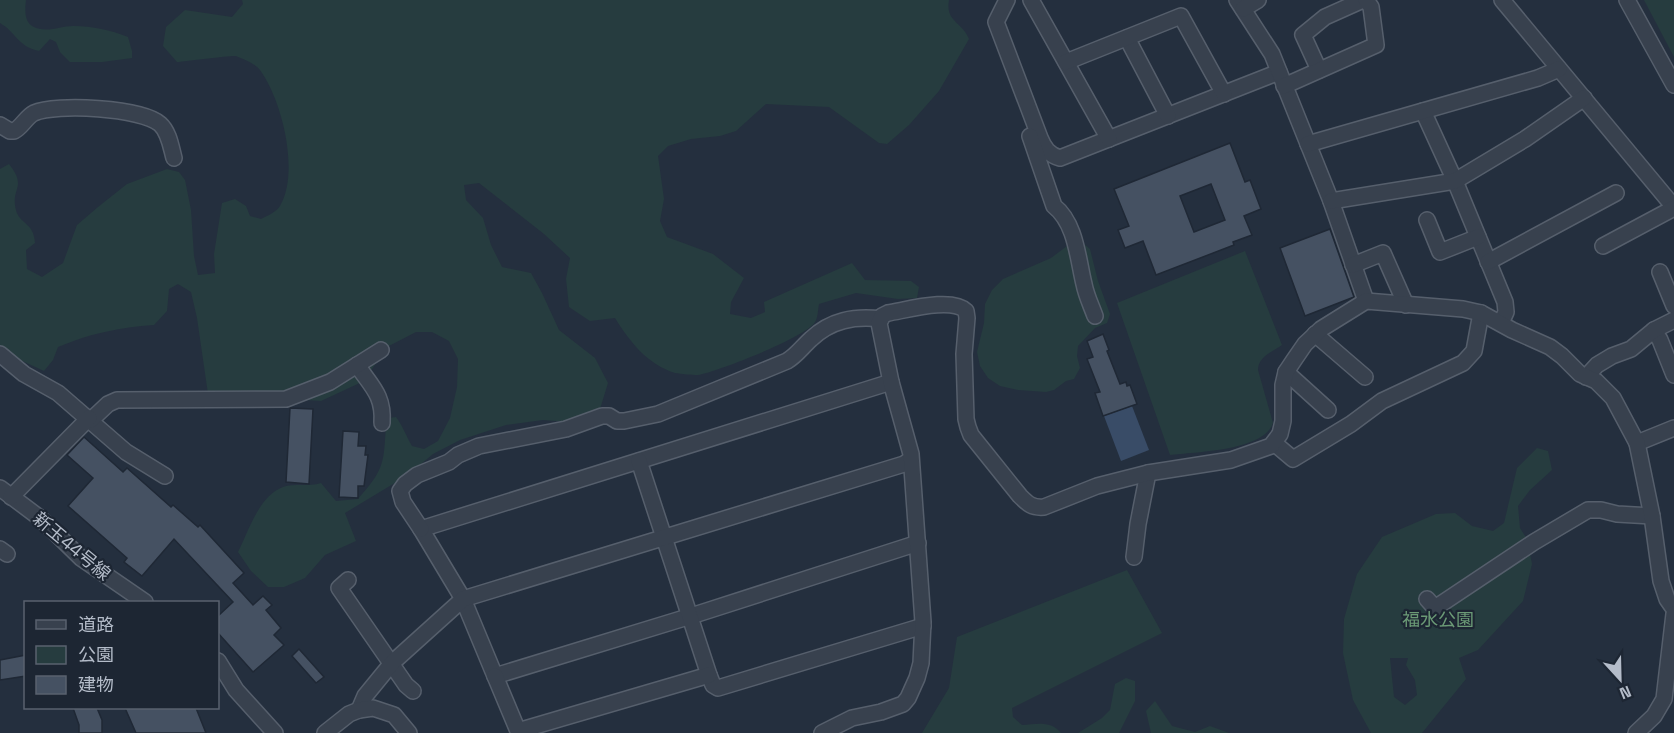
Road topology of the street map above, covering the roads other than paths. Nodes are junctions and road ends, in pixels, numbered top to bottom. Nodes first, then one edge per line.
1 (1006, 0) edge
2 (1031, 0) edge
3 (1257, 0) edge
4 (1365, 0) edge
5 (1502, 0) edge
6 (1627, 0) edge
7 (1240, 4) edge
8 (1127, 38) junction
9 (1066, 62) junction
10 (1559, 69) junction
11 (1318, 70) junction
12 (1282, 79) junction
13 (1674, 85) edge
14 (1224, 94) junction
15 (1584, 98) junction
16 (1423, 111) junction
17 (1030, 113) junction
18 (1168, 116) junction
19 (0, 126) edge
20 (1109, 139) junction
21 (1308, 144) junction
22 (174, 158) dead end
23 (1455, 182) junction
24 (1616, 193) dead end
25 (1331, 201) junction
26 (1673, 203) edge
27 (1427, 220) dead end
28 (1478, 237) junction
29 (1603, 246) dead end
30 (1488, 262) junction
31 (1353, 266) junction
32 (1660, 272) dead end
33 (1366, 302) junction
34 (1406, 305) junction
35 (1674, 306) edge
36 (1481, 313) junction
37 (1095, 315) dead end
38 (881, 318) junction
39 (1674, 320) edge
40 (1500, 323) junction
41 (1654, 330) junction
42 (1315, 334) junction
43 (381, 350) dead end
44 (0, 354) edge
45 (357, 365) junction
46 (1286, 372) junction
47 (1674, 375) edge
48 (1365, 377) dead end
49 (1586, 377) junction
50 (891, 382) junction
51 (1328, 410) dead end
52 (90, 419) junction
53 (382, 423) dead end
54 (1674, 428) edge
55 (1274, 443) junction
56 (1637, 443) junction
57 (910, 460) junction
58 (639, 461) junction
59 (1148, 473) junction
60 (165, 476) dead end
61 (6, 492) edge
62 (1652, 516) junction
63 (421, 529) junction
64 (665, 538) junction
65 (918, 543) junction
66 (1134, 558) dead end
67 (348, 580) dead end
68 (463, 599) junction
69 (1427, 599) dead end
70 (142, 601) edge
71 (1674, 611) edge
72 (691, 616) junction
73 (923, 626) junction
74 (219, 663) edge
75 (392, 663) junction
76 (709, 675) junction
77 (495, 676) junction
78 (413, 691) dead end
79 (359, 710) junction
80 (275, 733) edge
81 (325, 733) edge
82 (409, 733) edge
83 (822, 733) edge
84 (1636, 733) edge

1 - 17 street
2 - 9 street
3 - 7 street
4 - 11 street
4 - 11 street
5 - 10 street
6 - 13 street
7 - 12 street
8 - 9 street
8 - 14 street
8 - 18 street
9 - 20 street
10 - 15 street
10 - 16 street
11 - 12 street
12 - 14 street
12 - 21 street
14 - 18 street
15 - 23 street
15 - 26 street
16 - 21 street
16 - 23 street
17 - 20 street
17 - 37 street
18 - 20 street
19 - 22 street
21 - 25 street
23 - 25 street
23 - 28 street
24 - 30 street
25 - 31 street
26 - 29 street
27 - 28 street
28 - 30 street
30 - 40 street
31 - 33 street
31 - 34 street
32 - 35 street
33 - 34 street
33 - 42 street
34 - 36 street
36 - 40 street
36 - 55 street
38 - 50 street
38 - 59 street
38 - 63 street
39 - 41 street
40 - 49 street
41 - 47 street
41 - 49 street
42 - 46 street
42 - 48 street
43 - 45 street
44 - 52 street
45 - 52 street
45 - 53 street
46 - 51 street
46 - 55 street
49 - 56 street
50 - 57 street
50 - 58 street
52 - 60 street
52 - 61 street
54 - 56 street
55 - 59 street
56 - 62 street
57 - 64 street
57 - 65 street
58 - 63 street
58 - 64 street
59 - 66 street
61 - 70 street, 新玉44号線
62 - 69 street
62 - 71 street
63 - 68 street
64 - 68 street
64 - 72 street
65 - 72 street
65 - 73 street
67 - 75 street
68 - 75 street
68 - 77 street
71 - 84 street
72 - 76 street
72 - 77 street
73 - 76 street
73 - 83 street
74 - 80 street
75 - 78 street
75 - 79 street
76 - 77 street
79 - 81 street
79 - 82 street

